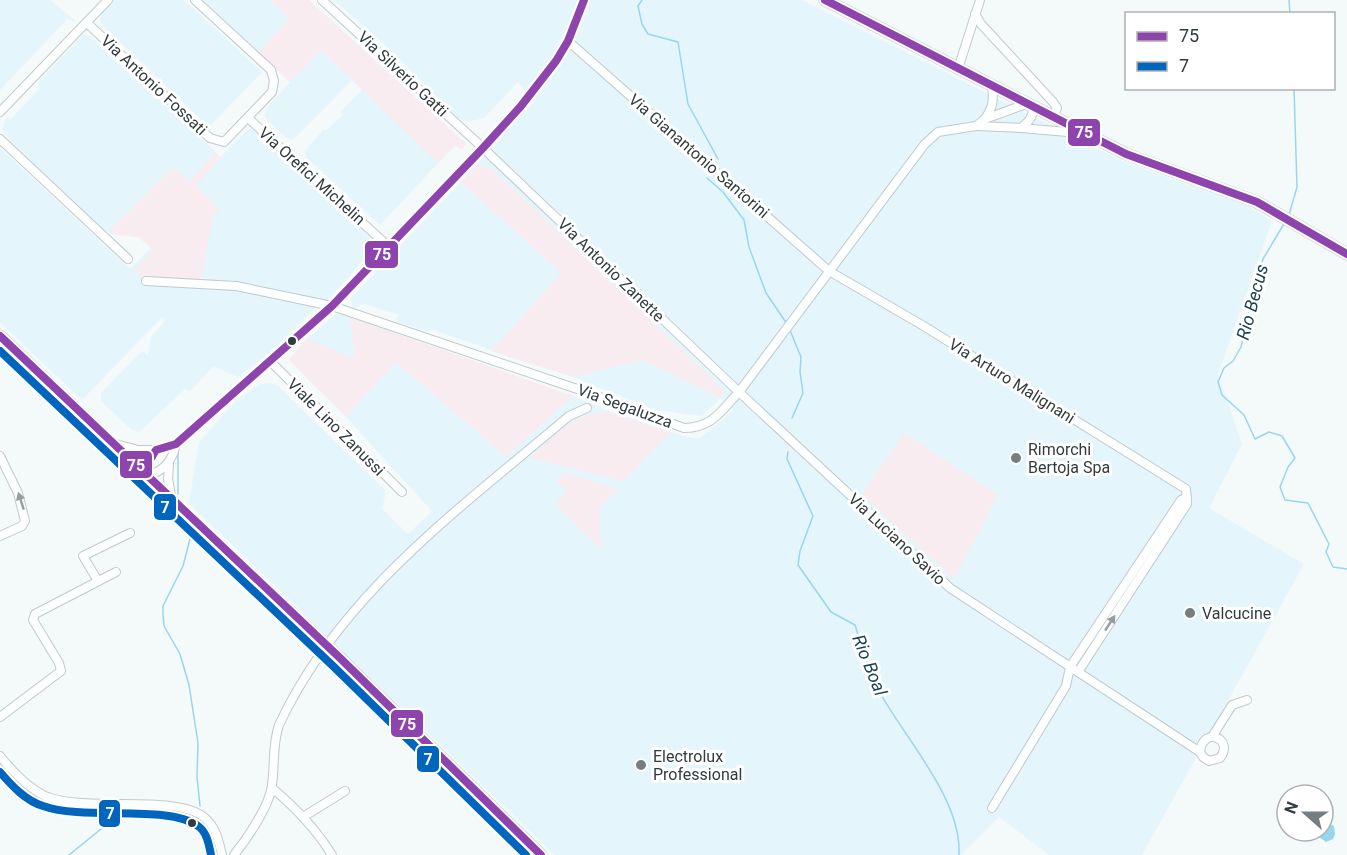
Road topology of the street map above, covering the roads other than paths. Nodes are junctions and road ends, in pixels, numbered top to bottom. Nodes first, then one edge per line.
1 (108, 0) edge
2 (195, 0) edge
3 (322, 0) edge
4 (584, 0) edge
5 (825, 0) edge
6 (980, 0) edge
7 (975, 14) junction
8 (87, 23) junction
9 (568, 42) junction
10 (958, 69) junction
11 (992, 87) junction
12 (1030, 106) junction
13 (0, 112) edge
14 (248, 118) junction
15 (985, 118) junction
16 (1053, 118) junction
17 (975, 126) junction
18 (1021, 128) junction
19 (1085, 134) junction
20 (0, 140) edge
21 (483, 148) junction
22 (389, 247) junction
23 (1347, 254) edge
24 (128, 260) dead end
25 (829, 271) junction
26 (146, 281) dead end
27 (332, 306) junction
28 (0, 336) edge
29 (270, 362) junction
30 (739, 392) junction
31 (587, 408) dead end
32 (111, 443) junction
33 (176, 444) junction
34 (156, 450) junction
35 (0, 456) edge
36 (169, 464) junction
37 (144, 475) junction
38 (402, 492) dead end
39 (1187, 497) junction
40 (172, 501) junction
41 (130, 533) dead end
42 (0, 536) edge
43 (116, 572) dead end
44 (98, 581) junction
45 (326, 644) junction
46 (1070, 667) junction
47 (1079, 673) junction
48 (1066, 686) junction
49 (1247, 700) dead end
50 (0, 717) edge
51 (1212, 737) junction
52 (1201, 748) junction
53 (0, 756) edge
54 (272, 788) junction
55 (345, 791) dead end
56 (992, 808) dead end
57 (303, 817) junction
58 (222, 855) edge
59 (234, 855) edge
60 (332, 855) edge
61 (542, 855) edge

1 - 8 street
2 - 14 street, Via Orefici Michelin
3 - 21 street, Via Silverio Gatti
4 - 9 street
5 - 10 main road
6 - 7 street
7 - 10 street
7 - 16 street
8 - 13 street
8 - 14 street, Via Antonio Fossati
9 - 21 street
9 - 25 street, Via Gianantonio Santorini
10 - 11 main road
11 - 12 main road
11 - 15 street
12 - 15 street, Via Segaluzza
12 - 16 main road
12 - 18 street
14 - 22 street, Via Orefici Michelin
15 - 17 street, Via Segaluzza
16 - 19 main road
17 - 18 street, Via Segaluzza
17 - 25 street, Via Segaluzza
18 - 19 street, Via Segaluzza
19 - 23 main road
20 - 24 street
21 - 22 street
21 - 30 street, Via Antonio Zanette
22 - 27 street
25 - 30 street, Via Segaluzza
25 - 39 street, Via Arturo Malignani
26 - 27 street, Via Segaluzza
27 - 29 street
27 - 30 street, Via Segaluzza
28 - 32 main road
29 - 33 street
29 - 38 street, Viale Lino Zanussi
30 - 46 street, Via Luciano Savio
31 - 45 street
32 - 34 street
32 - 37 main road
33 - 34 street
33 - 36 street
34 - 37 street
42 -> 35 street
36 - 37 street
36 - 40 street
37 - 40 main road
39 - 46 street
47 -> 39 street
40 - 45 main road
41 - 44 street
43 - 44 street
44 - 50 street
45 - 54 street
45 - 61 main road
46 - 47 street, Via Luciano Savio
46 - 48 street
47 - 48 street
47 - 52 street, Via Luciano Savio
48 - 56 street
49 - 51 street
51 - 52 street
51 - 52 street, Via Luciano Savio
53 - 58 street
54 - 57 street
54 - 59 street
55 - 57 street
57 - 60 street

